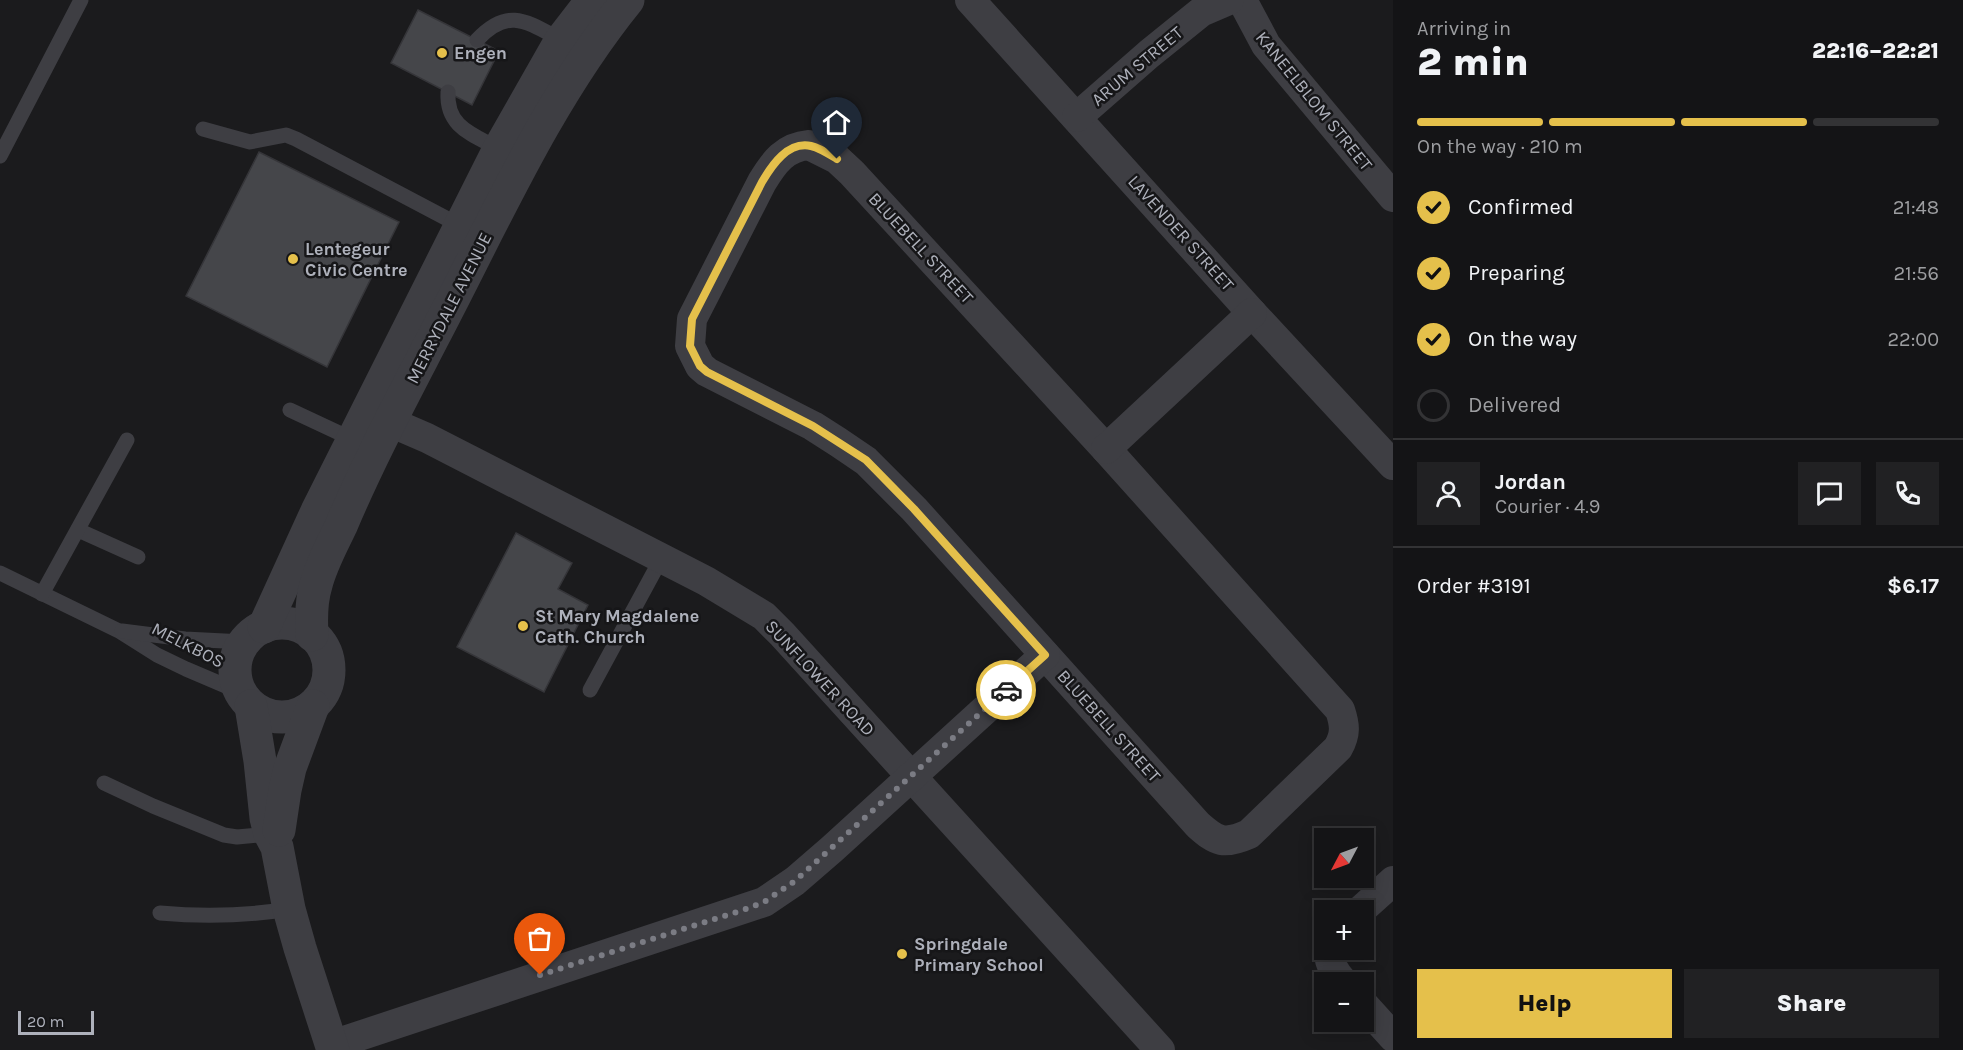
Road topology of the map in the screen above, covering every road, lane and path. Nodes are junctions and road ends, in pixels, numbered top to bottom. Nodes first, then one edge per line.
1 (81, 0) edge
2 (592, 0) edge
3 (628, 0) edge
4 (970, 0) edge
5 (1229, 0) edge
6 (1242, 0) edge
7 (1196, 6) edge
8 (477, 40) dead end
9 (561, 40) junction
10 (448, 92) dead end
11 (1077, 117) junction
12 (203, 129) dead end
13 (534, 145) junction
14 (498, 148) junction
15 (2, 150) edge
16 (1393, 197) edge
17 (459, 225) junction
18 (1252, 312) junction
19 (290, 410) dead end
20 (390, 422) junction
21 (352, 439) junction
22 (127, 440) dead end
23 (1106, 450) junction
24 (1393, 465) edge
25 (78, 530) junction
26 (138, 557) dead end
27 (661, 559) junction
28 (0, 573) edge
29 (42, 594) junction
30 (119, 631) junction
31 (312, 634) junction
32 (254, 635) junction
33 (1045, 655) junction
34 (590, 690) dead end
35 (246, 699) junction
36 (313, 705) junction
37 (911, 776) junction
38 (104, 783) dead end
39 (273, 841) junction
40 (1393, 881) edge
41 (1372, 900) edge
42 (289, 909) junction
43 (160, 913) dead end
44 (1374, 1016) edge
45 (1393, 1037) edge
46 (332, 1047) edge
47 (1160, 1050) edge

1 - 15 lane
2 - 9 street, MERRYDALE AVENUE
3 - 13 street, MERRYDALE AVENUE
4 - 11 street, LAVENDER STREET
5 - 7 street, ARUM STREET
6 - 16 street, KANEELBLOM STREET
7 - 11 street, ARUM STREET
8 - 9 lane
9 - 14 street, MERRYDALE AVENUE
10 - 14 lane
11 - 18 street, LAVENDER STREET
12 - 17 lane
13 - 14 street
13 - 20 street, MERRYDALE AVENUE
14 - 17 street, MERRYDALE AVENUE
17 - 21 street, MERRYDALE AVENUE
18 - 23 street
18 - 24 street, LAVENDER STREET
19 - 21 lane
20 - 27 street, SUNFLOWER ROAD
20 - 31 street, MERRYDALE AVENUE
21 - 32 street, MERRYDALE AVENUE
22 - 25 lane
23 - 33 street, BLUEBELL STREET
23 - 33 street, BLUEBELL STREET
25 - 26 lane
25 - 29 lane
27 - 34 lane
27 - 37 street, SUNFLOWER ROAD
28 - 29 lane, MELKBOS
29 - 30 lane, MELKBOS
30 - 32 lane, MELKBOS
30 - 35 lane, MELKBOS
31 - 32 street
31 - 36 street
32 - 35 street
33 - 37 street
35 - 36 street
35 - 39 street
36 - 39 street
37 - 46 street
37 - 47 street, SUNFLOWER ROAD
38 - 39 lane
39 - 42 street
40 - 41 street
42 - 43 lane
42 - 46 street
44 - 45 street

